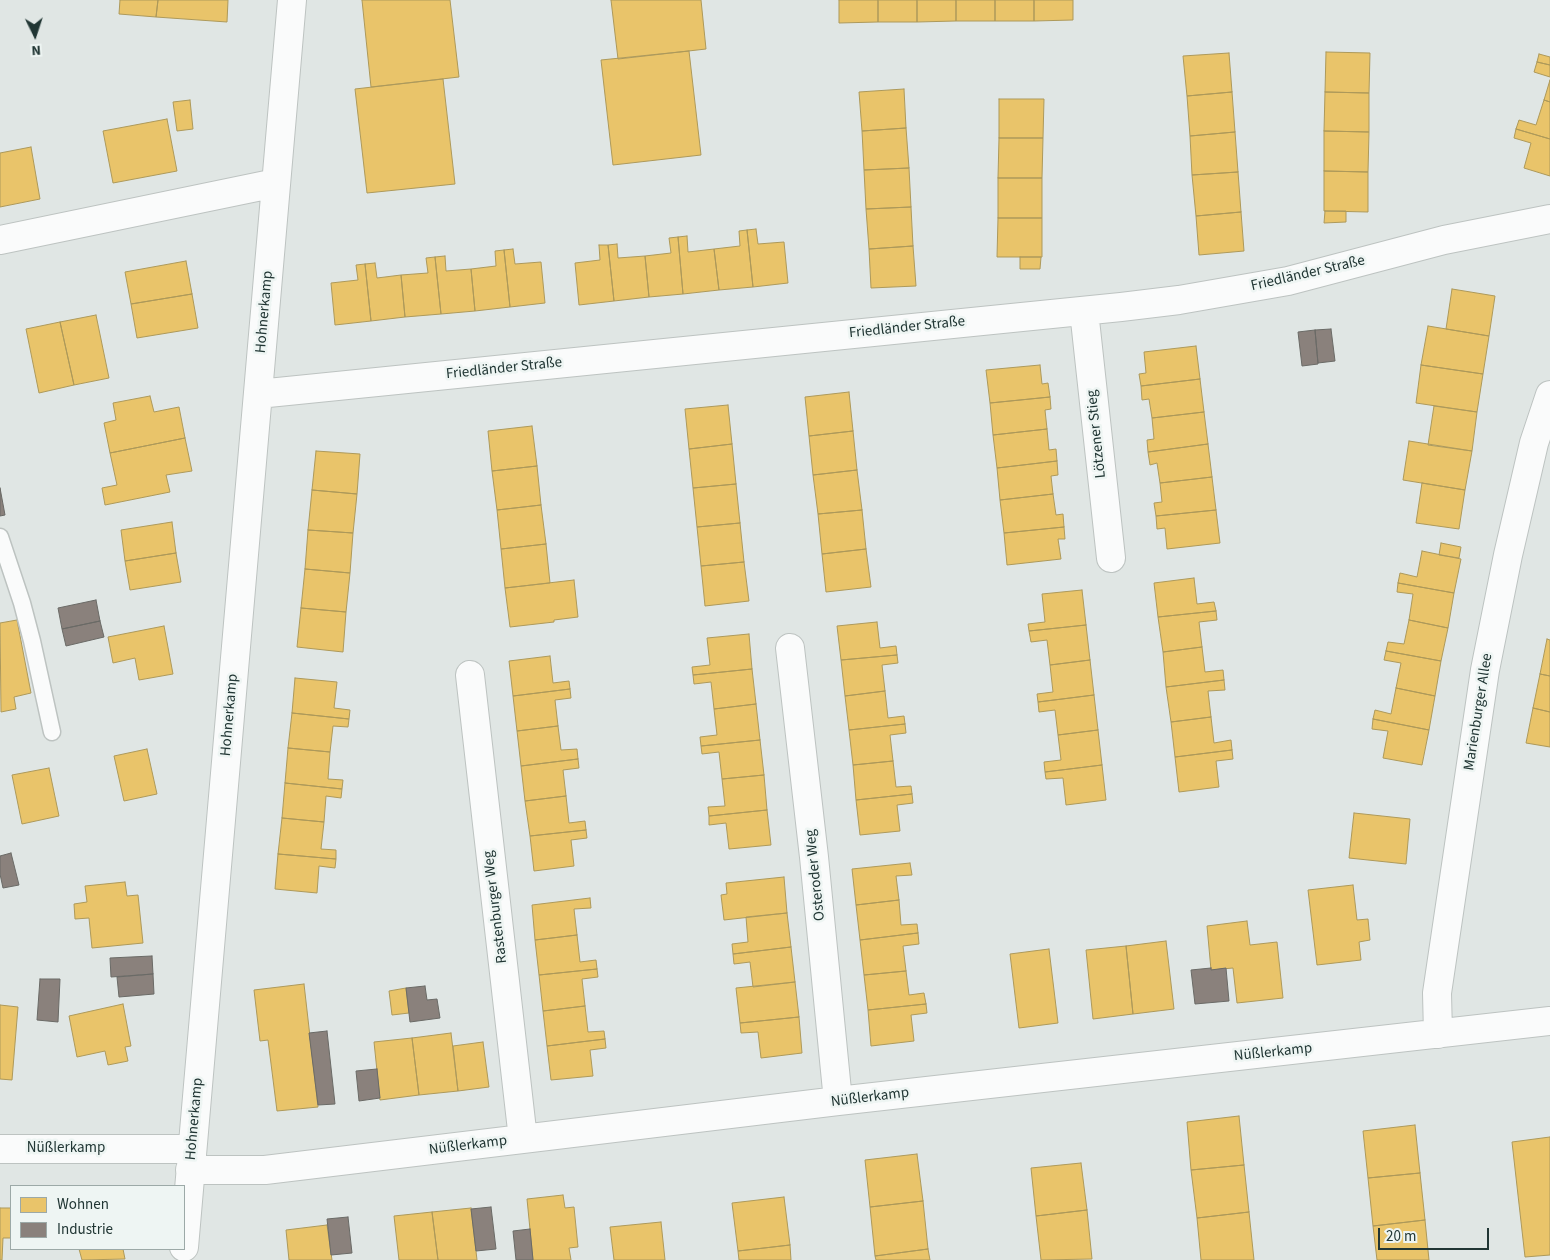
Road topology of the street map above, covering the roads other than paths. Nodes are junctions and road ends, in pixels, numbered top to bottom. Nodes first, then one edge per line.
1 (292, 0) edge
2 (276, 183) junction
3 (1550, 219) edge
4 (0, 240) edge
5 (1084, 310) junction
6 (258, 394) junction
7 (1550, 395) edge
8 (0, 537) edge
9 (1111, 558) dead end
10 (790, 648) dead end
11 (470, 675) dead end
12 (52, 732) dead end
13 (1550, 1021) edge
14 (1438, 1034) junction
15 (838, 1101) junction
16 (523, 1139) junction
17 (0, 1149) edge
18 (191, 1160) junction
19 (185, 1235) edge

1 - 2 street, Hohnerkamp
2 - 4 street
2 - 6 street, Hohnerkamp
3 - 5 street, Friedländer Straße
5 - 6 street, Friedländer Straße
5 - 9 street, Lötzener Stieg
6 - 18 street, Hohnerkamp
7 - 14 street, Marienburger Allee
8 - 12 lane
10 - 15 street, Osteroder Weg
11 - 16 street, Rastenburger Weg
13 - 14 street, Nüßlerkamp
14 - 15 street, Nüßlerkamp
15 - 16 street, Nüßlerkamp
16 - 18 street, Nüßlerkamp
17 - 18 street, Nüßlerkamp
18 - 19 street, Hohnerkamp

